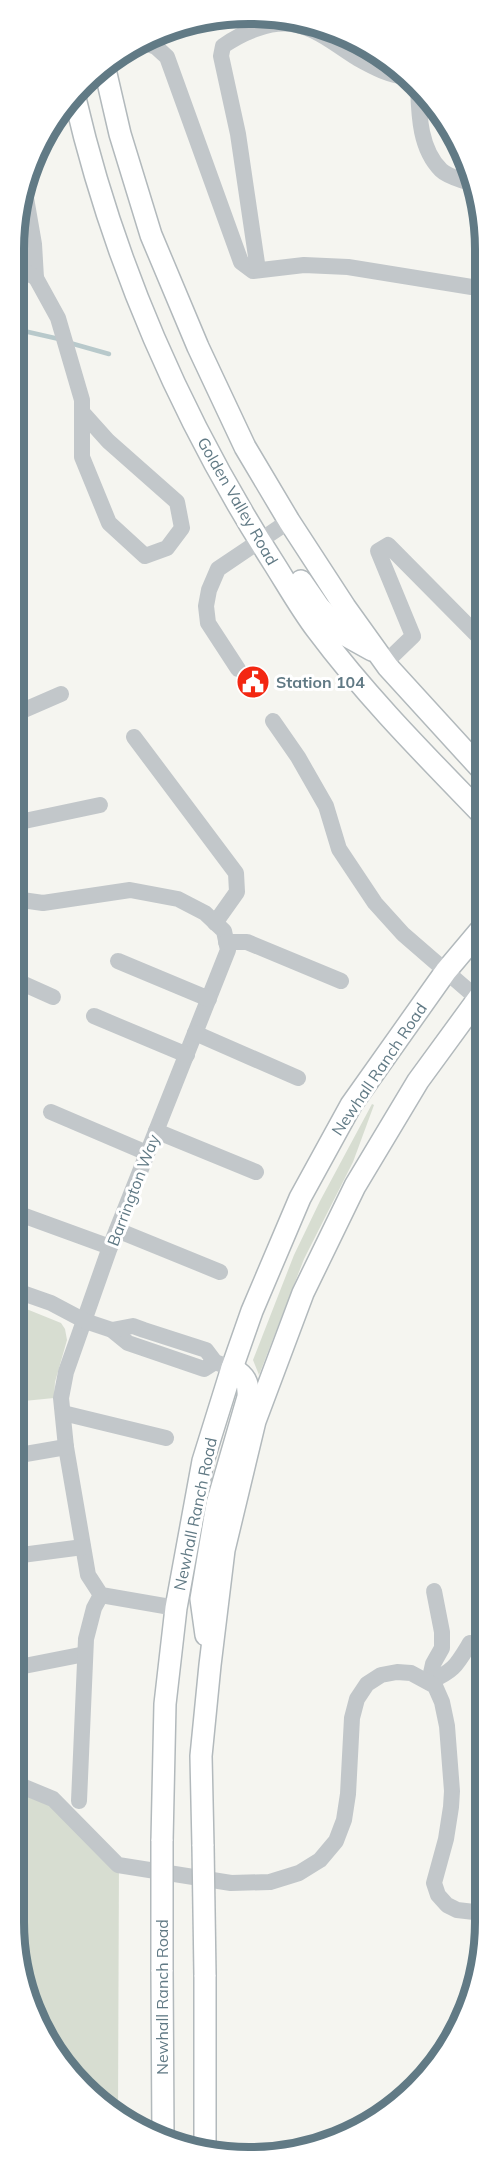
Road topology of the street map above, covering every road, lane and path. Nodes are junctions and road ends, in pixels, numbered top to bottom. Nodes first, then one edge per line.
1 (273, 25) edge
2 (321, 36) edge
3 (153, 46) edge
4 (390, 74) edge
5 (106, 76) edge
6 (419, 101) edge
7 (77, 105) edge
8 (464, 181) edge
9 (28, 208) edge
10 (258, 270) junction
11 (24, 271) edge
12 (36, 278) junction
13 (475, 288) edge
14 (82, 412) junction
15 (289, 521) junction
16 (259, 540) junction
17 (285, 580) junction
18 (475, 633) edge
19 (381, 658) junction
20 (238, 669) dead end
21 (61, 694) dead end
22 (24, 710) edge
23 (273, 721) dead end
24 (439, 723) junction
25 (134, 737) dead end
26 (475, 757) edge
27 (475, 762) edge
28 (100, 805) dead end
29 (475, 807) edge
30 (24, 821) edge
31 (24, 900) edge
32 (215, 923) junction
33 (475, 937) edge
34 (226, 942) junction
35 (118, 961) dead end
36 (446, 971) junction
37 (341, 981) dead end
38 (24, 984) edge
39 (475, 992) edge
40 (53, 997) dead end
41 (209, 999) junction
42 (475, 1004) edge
43 (94, 1016) dead end
44 (195, 1033) junction
45 (187, 1055) junction
46 (298, 1078) dead end
47 (51, 1112) dead end
48 (156, 1131) junction
49 (147, 1153) junction
50 (256, 1172) dead end
51 (24, 1216) edge
52 (117, 1230) junction
53 (110, 1248) junction
54 (220, 1272) dead end
55 (24, 1294) edge
56 (85, 1321) junction
57 (223, 1365) junction
58 (63, 1413) junction
59 (166, 1438) dead end
60 (66, 1447) junction
61 (24, 1454) edge
62 (83, 1547) junction
63 (24, 1555) edge
64 (434, 1591) dead end
65 (100, 1595) junction
66 (176, 1608) junction
67 (470, 1643) dead end
68 (85, 1654) junction
69 (210, 1665) junction
70 (24, 1666) edge
71 (429, 1682) junction
72 (24, 1787) edge
73 (79, 1801) dead end
74 (475, 1912) edge
75 (162, 2076) junction
76 (163, 2130) edge
77 (168, 2132) edge
78 (204, 2142) edge

1 - 10 street
2 - 4 street
3 - 10 street
5 - 15 main road, Golden Valley Road
6 - 8 street
7 - 16 main road, Golden Valley Road
9 - 12 street
10 - 13 street
11 - 12 street
12 - 14 street
14 - 14 street
15 - 16 street
15 - 19 main road, Golden Valley Road
16 - 17 main road, Golden Valley Road
16 - 20 street
17 - 19 main road
17 - 29 main road, Golden Valley Road
18 - 19 street
19 - 24 main road, Golden Valley Road
21 - 22 street
23 - 36 street
24 - 26 main road
24 - 27 main road, Golden Valley Road
25 - 32 street
28 - 30 street
31 - 32 street
32 - 34 street
33 - 36 main road, Newhall Ranch Road
34 - 37 street
34 - 41 street, Barrington Way
35 - 41 street
36 - 39 street
36 - 57 main road, Newhall Ranch Road
38 - 40 street
41 - 44 street, Barrington Way
42 - 69 main road
43 - 45 street
44 - 45 street, Barrington Way
44 - 46 street
45 - 48 street, Barrington Way
47 - 49 street
48 - 49 street, Barrington Way
48 - 50 street
49 - 52 street, Barrington Way
51 - 53 street
52 - 53 street, Barrington Way
52 - 54 street
53 - 56 street, Barrington Way
55 - 56 street
56 - 57 street
56 - 58 street, Barrington Way
57 - 66 main road, Newhall Ranch Road
57 - 69 main road
58 - 59 street
58 - 60 street, Barrington Way
60 - 61 street
60 - 62 street, Barrington Way
62 - 63 street
62 - 65 street, Barrington Way
64 - 71 street
65 - 66 street
65 - 68 street
66 - 75 main road, Newhall Ranch Road, bridge
67 - 71 street
68 - 70 street
68 - 73 street
69 - 78 main road, bridge
71 - 72 street
71 - 74 street
75 - 76 main road, Newhall Ranch Road
75 - 77 main road

